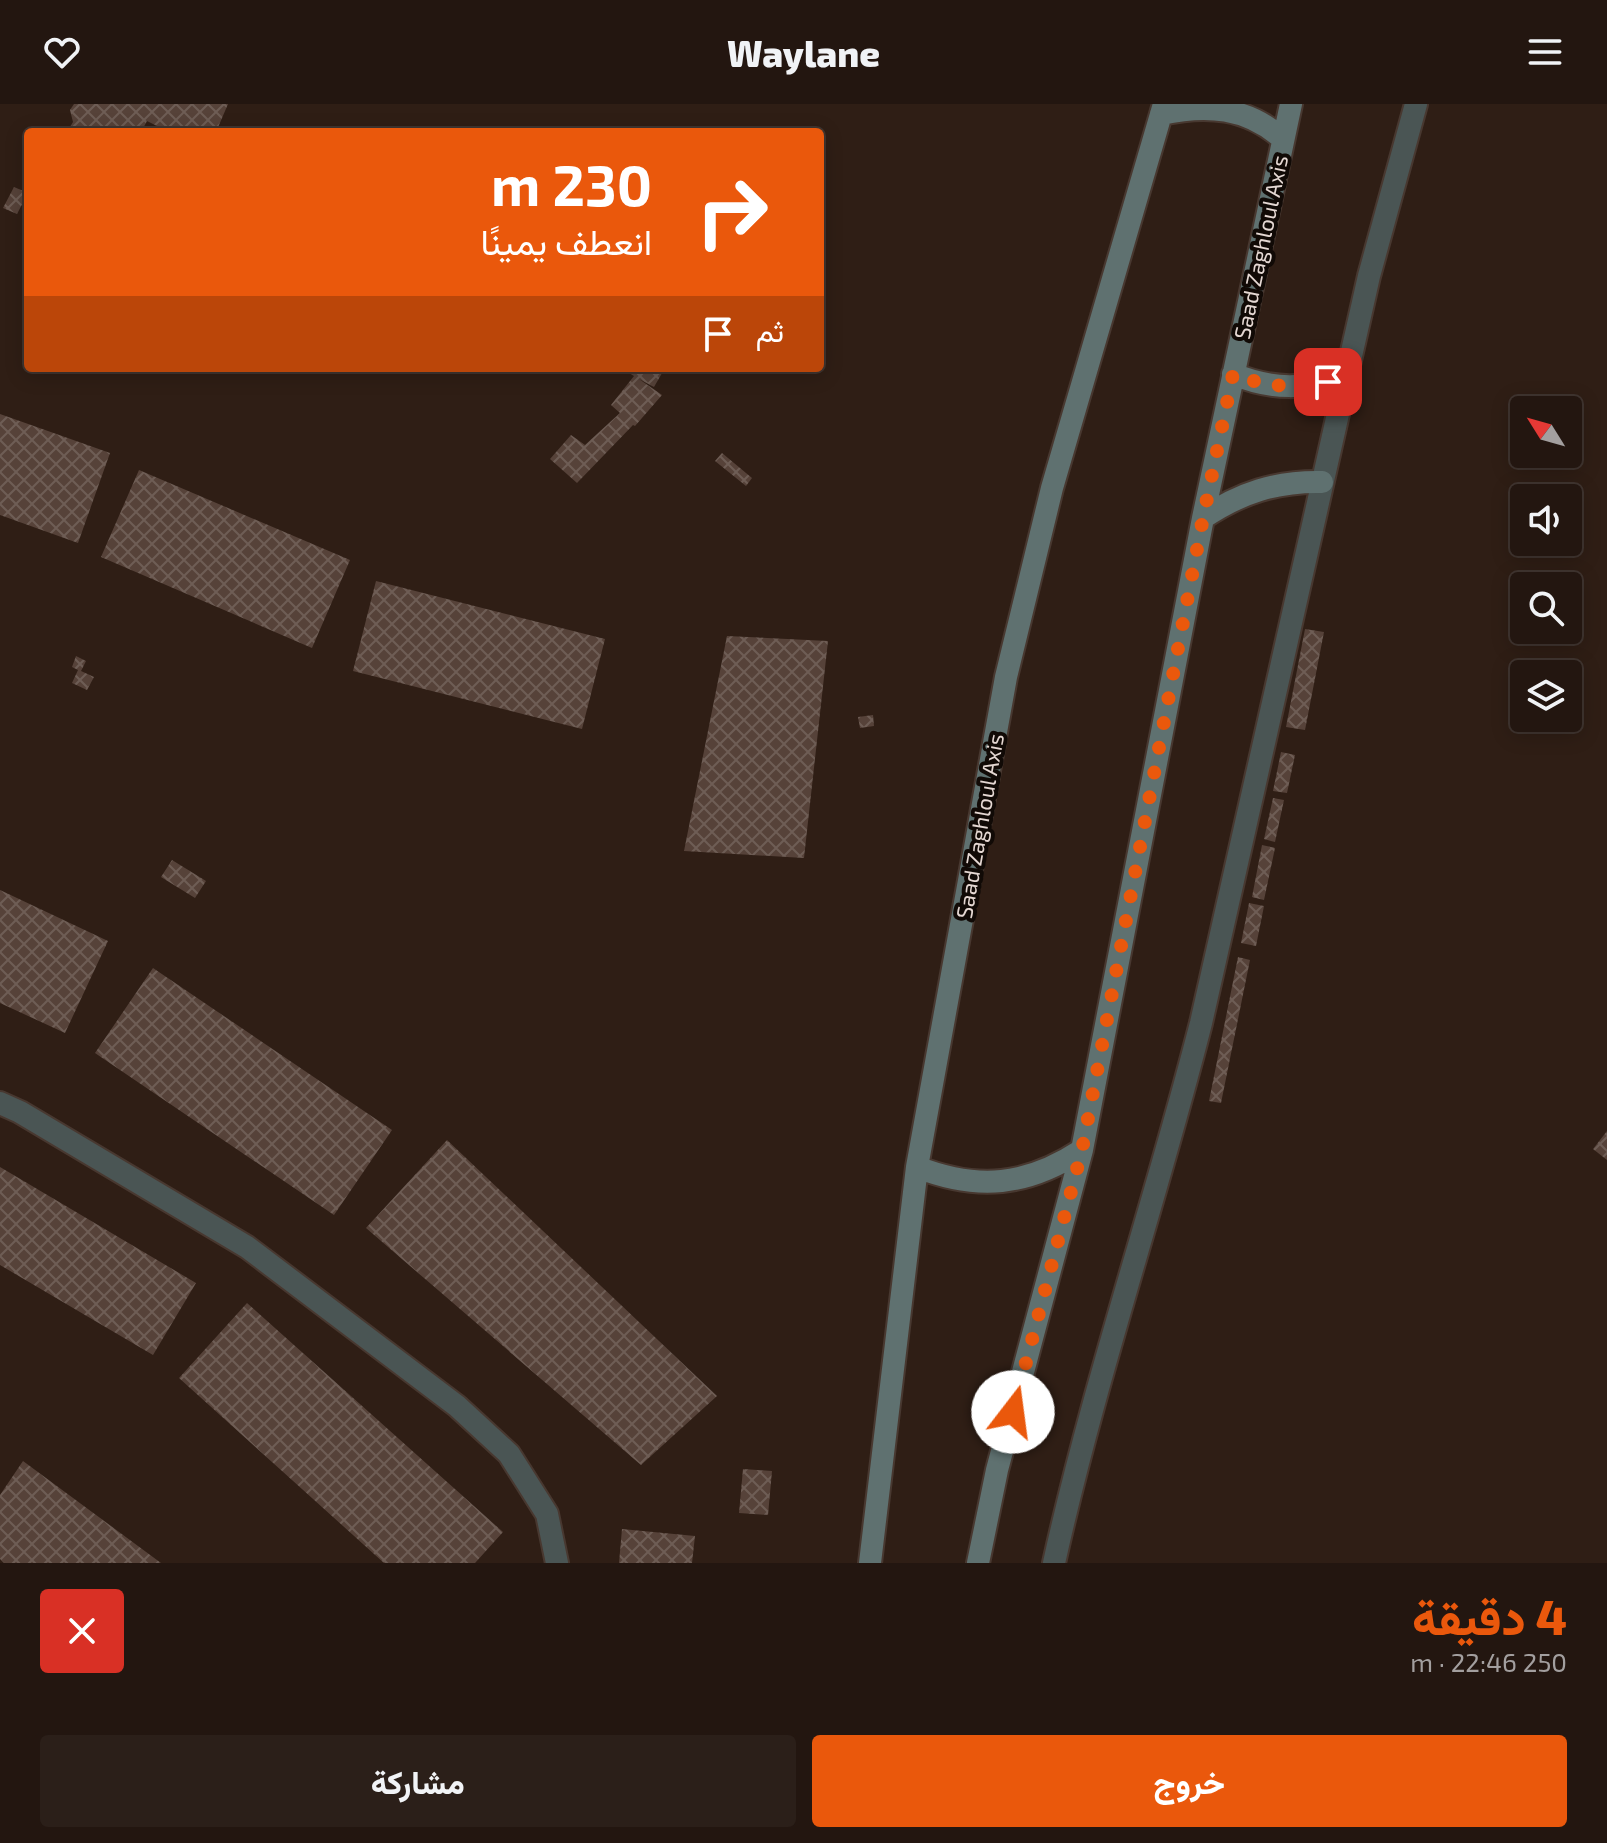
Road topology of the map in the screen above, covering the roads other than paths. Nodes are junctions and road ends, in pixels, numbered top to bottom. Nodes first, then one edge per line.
1 (1291, 104) edge
2 (1416, 104) edge
3 (1162, 109) edge
4 (1283, 139) junction
5 (1233, 374) junction
6 (1346, 375) junction
7 (1322, 482) junction
8 (1203, 518) junction
9 (0, 1103) edge
10 (1082, 1150) junction
11 (917, 1167) junction
12 (557, 1563) edge
13 (870, 1563) edge
14 (978, 1563) edge
15 (1054, 1563) edge

1 - 4 main road, Saad Zaghloul Axis
2 - 6 street
3 - 4 main road
3 - 11 main road, Saad Zaghloul Axis
4 - 5 main road, Saad Zaghloul Axis
5 - 6 main road
5 - 8 main road, Saad Zaghloul Axis
6 - 7 street
7 - 8 main road
7 - 15 street
8 - 10 main road, Saad Zaghloul Axis
9 - 12 street
10 - 11 main road
10 - 14 main road, Saad Zaghloul Axis
11 - 13 main road, Saad Zaghloul Axis

